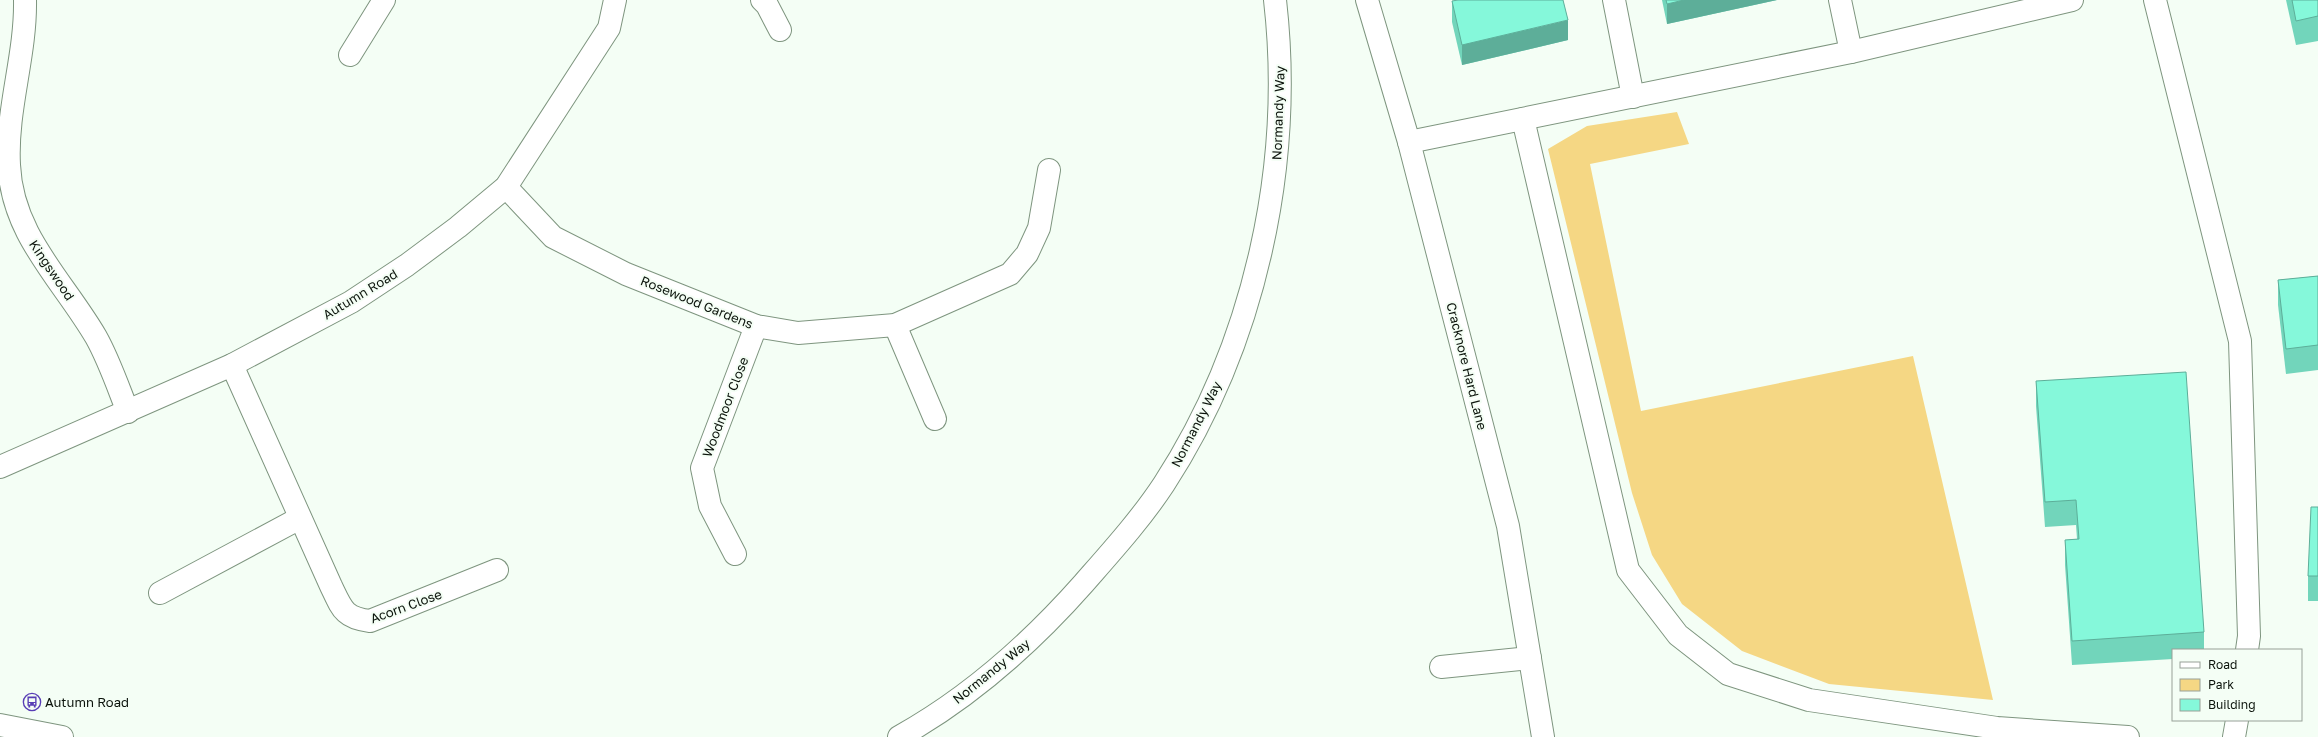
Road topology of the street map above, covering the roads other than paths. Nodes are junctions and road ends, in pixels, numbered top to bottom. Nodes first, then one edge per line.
1 (25, 0) edge
2 (384, 0) edge
3 (615, 0) edge
4 (762, 0) edge
5 (1275, 0) edge
6 (1367, 0) edge
7 (1614, 0) edge
8 (1840, 0) edge
9 (2072, 0) edge
10 (2155, 0) edge
11 (780, 30) dead end
12 (1851, 52) junction
13 (350, 55) dead end
14 (1633, 97) junction
15 (1523, 119) junction
16 (1409, 142) junction
17 (1049, 170) dead end
18 (506, 187) junction
19 (895, 325) junction
20 (756, 326) junction
21 (232, 365) junction
22 (128, 412) junction
23 (935, 419) dead end
24 (0, 467) edge
25 (300, 518) junction
26 (735, 554) dead end
27 (498, 570) dead end
28 (160, 593) dead end
29 (2247, 649) edge
30 (1530, 658) junction
31 (1441, 667) dead end
32 (2237, 721) edge
33 (0, 725) edge
34 (62, 737) edge
35 (899, 737) edge
36 (1543, 737) edge
37 (2128, 737) edge
38 (2234, 737) edge

1 - 22 street, Kingswood
2 - 13 street
3 - 18 street, Autumn Road
4 - 11 street
5 - 35 street, Normandy Way
6 - 16 street, Cracknore Hard Lane
7 - 14 street
8 - 12 street
9 - 12 street
10 - 29 street
12 - 14 street
14 - 15 street
15 - 16 street
15 - 37 street
16 - 30 street, Cracknore Hard Lane
17 - 19 street, Rosewood Gardens
18 - 20 street, Rosewood Gardens
18 - 21 street, Autumn Road
19 - 20 street, Rosewood Gardens
19 - 23 street
20 - 26 street, Woodmoor Close
21 - 22 street, Autumn Road
21 - 25 street, Acorn Close
22 - 24 street, Autumn Road
25 - 27 street, Acorn Close
25 - 28 street
30 - 31 street
30 - 36 street, Cracknore Hard Lane
32 - 38 street
33 - 34 street

